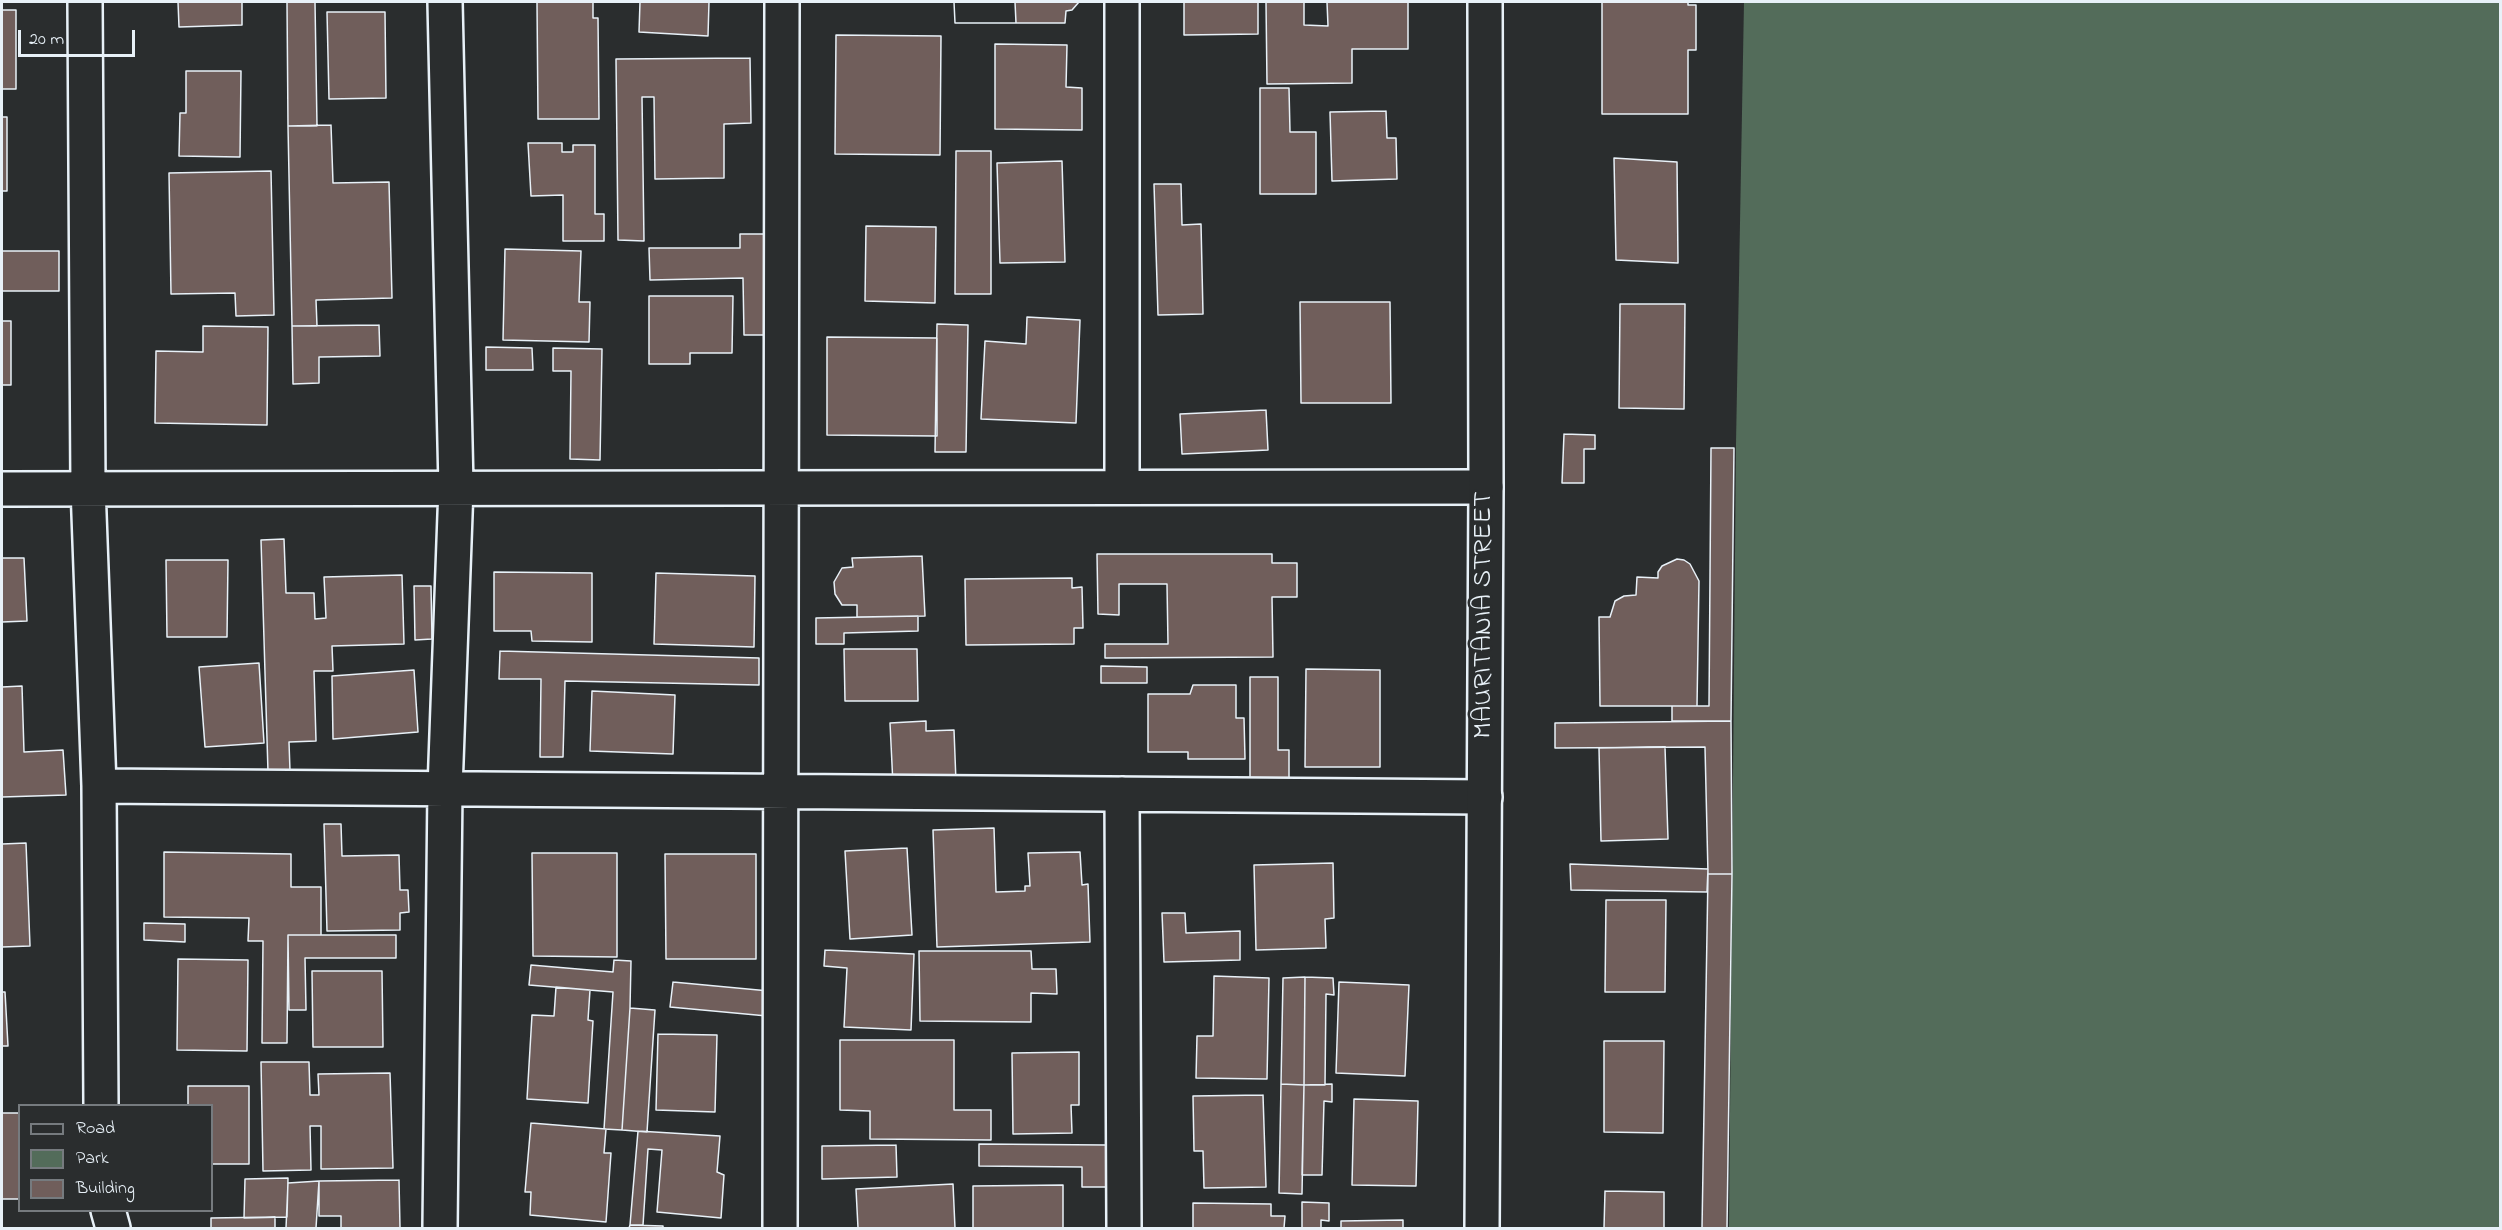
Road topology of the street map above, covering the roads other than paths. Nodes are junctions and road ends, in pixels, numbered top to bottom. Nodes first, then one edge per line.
1 (85, 2) edge
2 (445, 2) edge
3 (782, 2) edge
4 (1122, 2) edge
5 (1485, 2) edge
6 (88, 487) junction
7 (456, 487) junction
8 (781, 487) junction
9 (1122, 487) junction
10 (1486, 487) junction
11 (2, 489) edge
12 (99, 786) junction
13 (445, 789) junction
14 (781, 791) junction
15 (1122, 794) junction
16 (1485, 797) junction
17 (100, 1104) edge
18 (109, 1212) edge
19 (113, 1228) edge
20 (440, 1228) edge
21 (780, 1228) edge
22 (1124, 1228) edge
23 (1482, 1228) edge

1 - 6 street
2 - 7 street
3 - 8 street
4 - 9 street
5 - 10 street, MAURITANIA STREET
6 - 7 street
6 - 11 street
6 - 12 street
7 - 8 street
7 - 13 street
8 - 9 street
8 - 14 street
9 - 10 street
10 - 16 street, MAURITANIA STREET
12 - 13 street
12 - 17 street
13 - 14 street
13 - 20 street
14 - 15 street
14 - 21 street
15 - 16 street
15 - 22 street
16 - 23 street, MAURITANIA STREET
18 - 19 street

